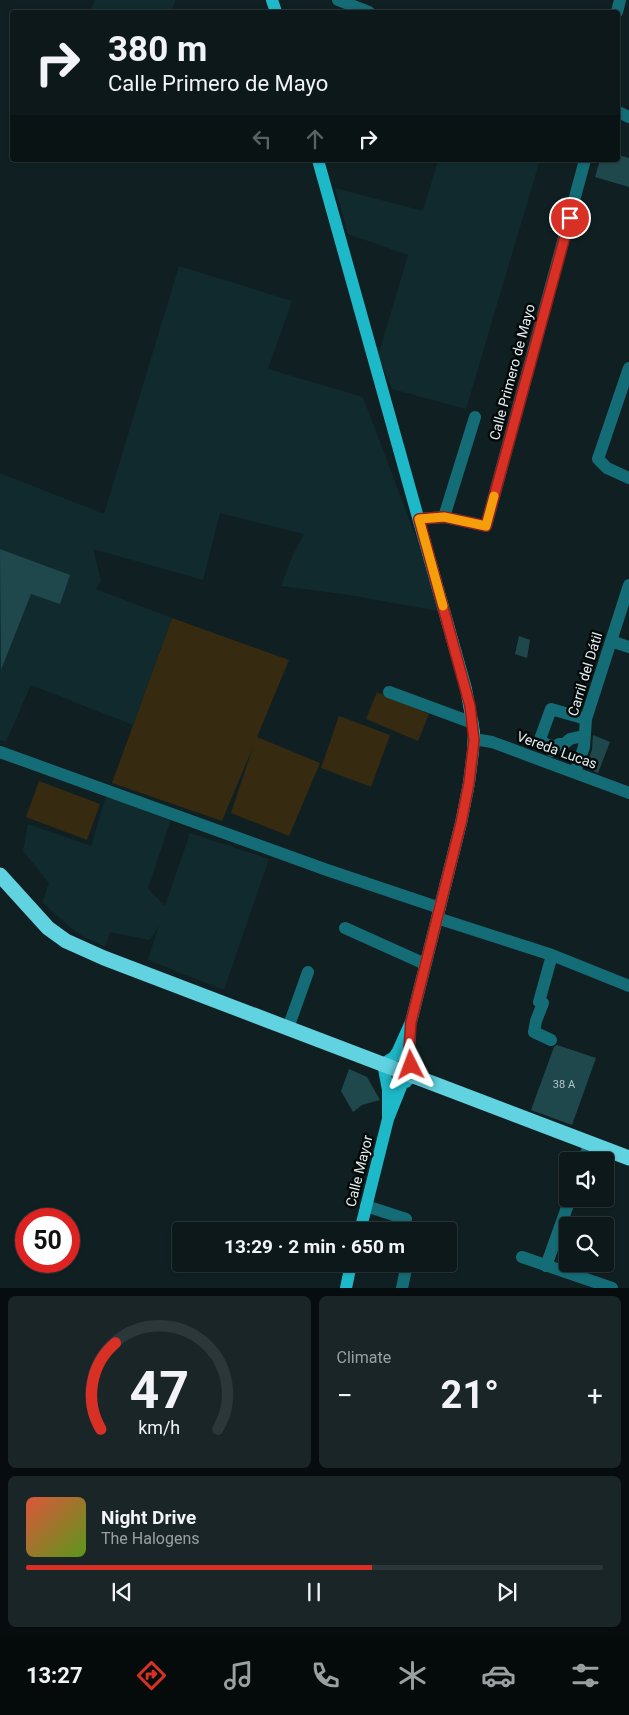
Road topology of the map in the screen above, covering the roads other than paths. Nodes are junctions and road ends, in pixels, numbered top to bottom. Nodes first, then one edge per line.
1 (338, 0) edge
2 (364, 10) edge
3 (319, 162) edge
4 (584, 162) edge
5 (629, 368) edge
6 (475, 417) dead end
7 (629, 478) edge
8 (444, 517) junction
9 (419, 519) junction
10 (629, 585) edge
11 (611, 641) junction
12 (629, 647) edge
13 (389, 692) dead end
14 (586, 719) junction
15 (473, 723) junction
16 (584, 736) junction
17 (474, 740) junction
18 (556, 747) junction
19 (0, 752) edge
20 (543, 761) junction
21 (575, 772) junction
22 (629, 792) edge
23 (0, 875) edge
24 (439, 913) junction
25 (345, 928) dead end
26 (552, 955) junction
27 (425, 964) junction
28 (308, 972) dead end
29 (629, 986) edge
30 (411, 1022) junction
31 (288, 1028) junction
32 (551, 1040) dead end
33 (388, 1067) junction
34 (408, 1074) junction
35 (388, 1119) junction
36 (590, 1143) junction
37 (586, 1152) edge
38 (629, 1158) edge
39 (366, 1206) junction
40 (567, 1207) edge
41 (406, 1219) dead end
42 (362, 1222) edge
43 (522, 1257) dead end
44 (546, 1266) junction
45 (349, 1272) edge
46 (405, 1272) edge
47 (346, 1288) edge
48 (402, 1288) edge
49 (612, 1288) edge

1 - 2 street
3 - 9 main road
4 - 8 street, Calle Primero de Mayo
5 - 7 street
6 - 8 street
8 - 9 street, Calle Primero de Mayo
9 - 15 main road
10 - 11 street, Carril del Dátil
11 - 12 street
11 - 14 street, Carril del Dátil
13 - 15 street
14 - 16 street, Carril del Dátil
14 - 18 street
15 - 17 main road
16 - 18 street
16 - 21 street, Carril del Dátil
17 - 20 street, Vereda Lucas
17 - 24 main road
18 - 20 street
19 - 24 street
20 - 21 street, Vereda Lucas
21 - 22 street, Vereda Lucas
23 - 31 highway
24 - 26 street
24 - 27 main road
25 - 27 street
26 - 29 street
26 - 32 street
27 - 30 main road
28 - 31 street
30 - 33 main road
30 - 34 main road
31 - 33 highway
33 - 34 highway
33 - 35 main road, Calle Mayor
34 - 35 main road, Calle Mayor
34 - 36 highway
35 - 39 main road, Calle Mayor
36 - 37 street
36 - 38 highway
39 - 41 street
39 - 42 main road, Calle Mayor
40 - 44 street
43 - 44 street
44 - 49 street
45 - 47 main road
46 - 48 street

